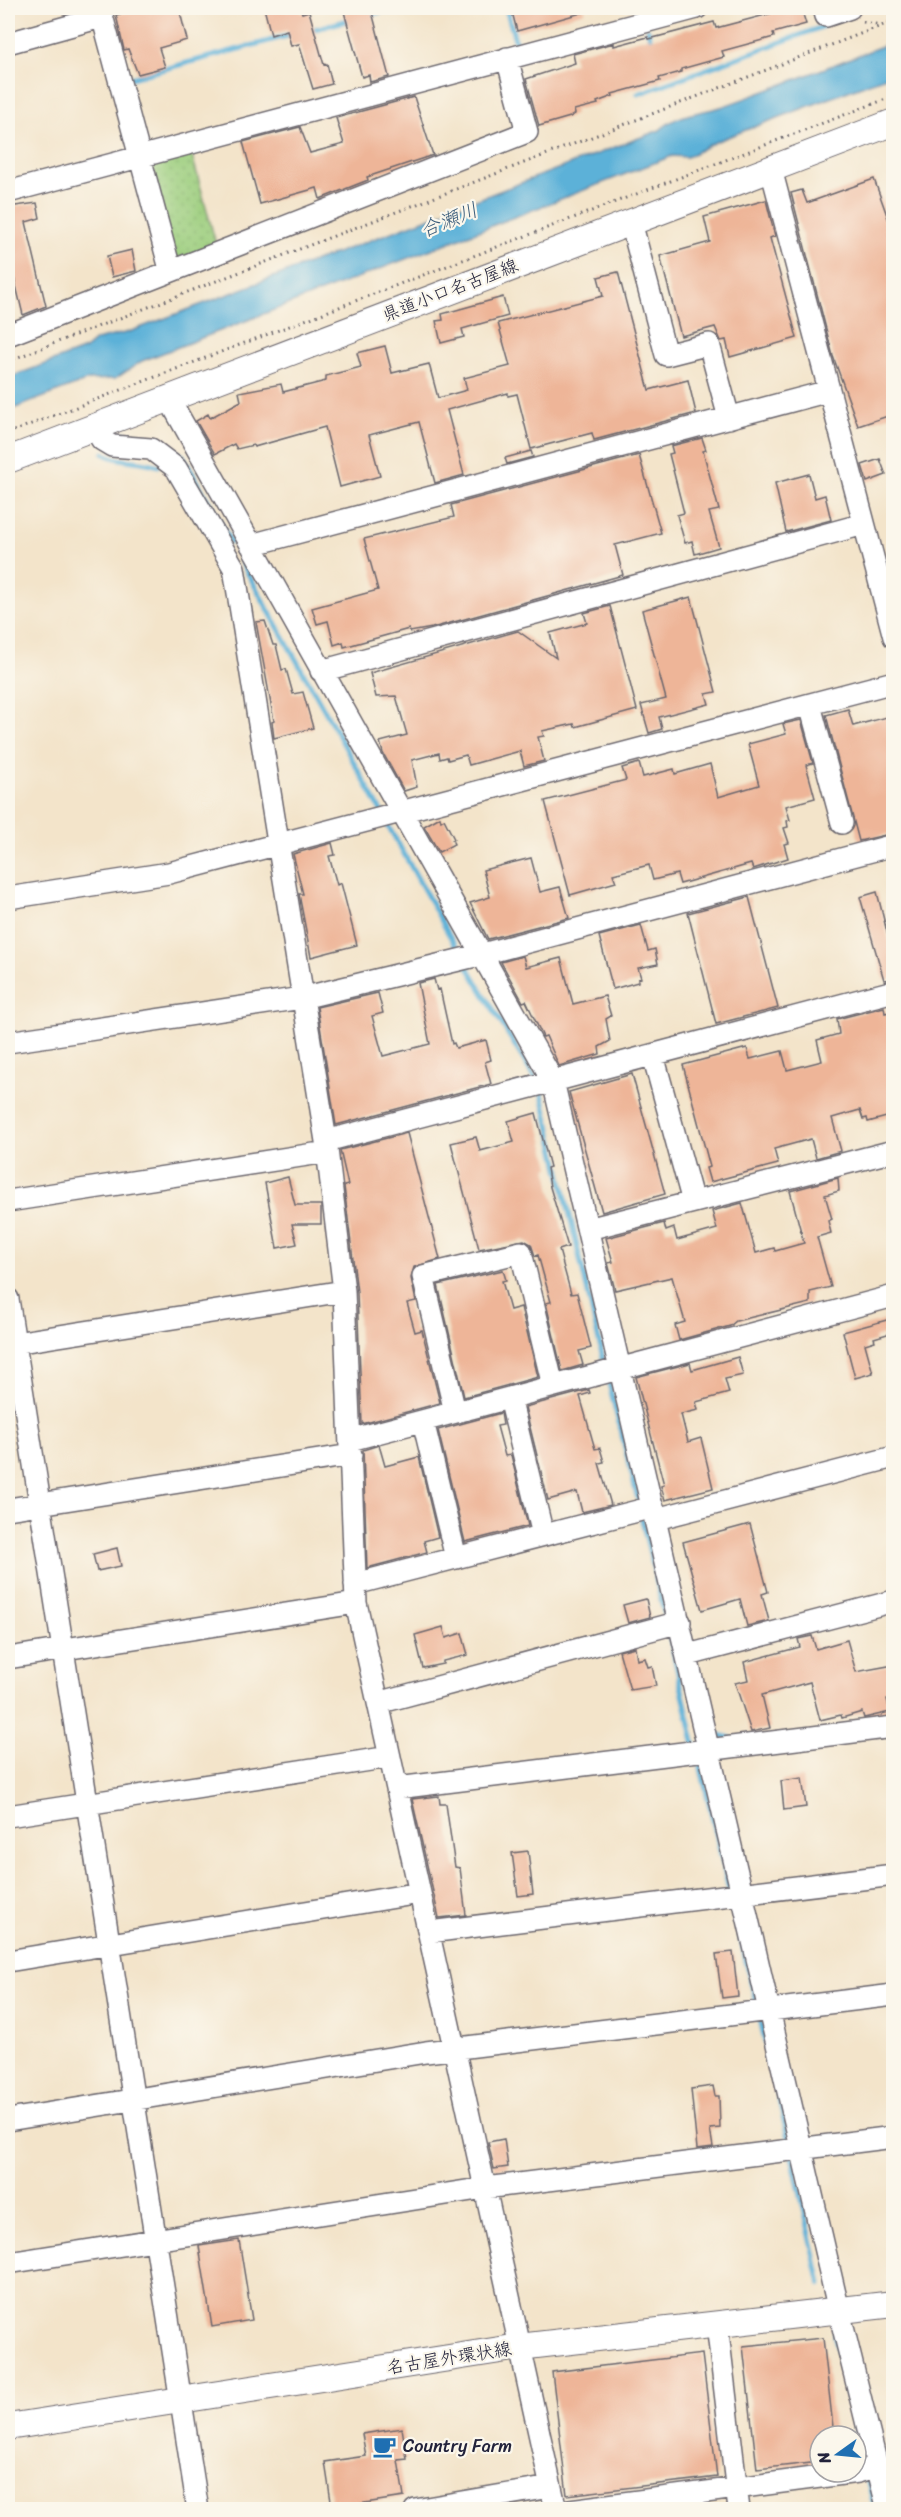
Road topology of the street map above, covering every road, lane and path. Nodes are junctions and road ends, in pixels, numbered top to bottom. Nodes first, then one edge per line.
1 (697, 8) edge
2 (824, 8) edge
3 (850, 8) edge
4 (102, 10) edge
5 (894, 21) edge
6 (8, 43) edge
7 (507, 58) junction
8 (894, 96) edge
9 (894, 122) edge
10 (140, 156) junction
11 (771, 169) junction
12 (8, 192) edge
13 (631, 222) junction
14 (170, 269) junction
15 (8, 335) edge
16 (8, 360) edge
17 (829, 391) junction
18 (168, 397) junction
19 (729, 418) junction
20 (93, 426) junction
21 (8, 433) edge
22 (8, 460) edge
23 (864, 524) junction
24 (250, 545) junction
25 (894, 637) edge
26 (321, 671) junction
27 (894, 682) edge
28 (810, 705) junction
29 (390, 814) junction
30 (842, 823) dead end
31 (278, 843) junction
32 (894, 845) edge
33 (8, 898) edge
34 (470, 957) junction
35 (894, 992) edge
36 (302, 998) junction
37 (8, 1042) edge
38 (653, 1055) junction
39 (542, 1084) junction
40 (326, 1147) junction
41 (894, 1151) edge
42 (8, 1201) edge
43 (693, 1202) junction
44 (588, 1229) junction
45 (344, 1291) junction
46 (894, 1296) edge
47 (8, 1299) edge
48 (11, 1344) edge
49 (612, 1370) junction
50 (553, 1386) junction
51 (510, 1398) junction
52 (455, 1412) junction
53 (423, 1421) junction
54 (351, 1448) junction
55 (894, 1456) edge
56 (40, 1504) junction
57 (8, 1509) edge
58 (648, 1512) junction
59 (543, 1535) junction
60 (456, 1558) junction
61 (356, 1594) junction
62 (894, 1601) edge
63 (672, 1624) junction
64 (64, 1648) junction
65 (688, 1655) junction
66 (8, 1658) edge
67 (378, 1703) junction
68 (894, 1727) edge
69 (702, 1751) junction
70 (390, 1756) junction
71 (397, 1788) junction
72 (85, 1804) junction
73 (8, 1816) edge
74 (894, 1875) edge
75 (420, 1893) junction
76 (735, 1894) junction
77 (429, 1932) junction
78 (109, 1945) junction
79 (8, 1961) edge
80 (894, 1995) edge
81 (762, 2012) junction
82 (455, 2049) junction
83 (134, 2100) junction
84 (8, 2120) edge
85 (894, 2137) edge
86 (795, 2149) junction
87 (485, 2188) junction
88 (156, 2239) junction
89 (8, 2263) edge
90 (894, 2304) edge
91 (839, 2311) junction
92 (717, 2324) junction
93 (519, 2347) junction
94 (181, 2400) junction
95 (8, 2427) edge
96 (876, 2462) edge
97 (550, 2487) junction
98 (736, 2488) junction
99 (198, 2510) edge
100 (415, 2510) edge
101 (556, 2510) edge
102 (570, 2510) edge
103 (739, 2510) edge
104 (888, 2510) edge

1 - 7 street
2 - 3 street
4 - 6 street
4 - 10 street
5 - 16 path
7 - 10 street
7 - 14 street
8 - 21 path
9 - 11 main road, 県道小口名古屋線
10 - 12 street
10 - 14 street
11 - 13 main road, 県道小口名古屋線
11 - 17 street
13 - 18 main road, 県道小口名古屋線
13 - 19 street
14 - 15 street
17 - 19 street
17 - 23 street
18 - 20 main road, 県道小口名古屋線
18 - 24 street
19 - 24 street
20 - 22 main road, 県道小口名古屋線
20 - 31 street
23 - 25 street
23 - 26 street
24 - 26 street
26 - 29 street
27 - 28 street
28 - 29 street
28 - 30 street
29 - 31 street
29 - 34 street
31 - 33 street
31 - 36 street
32 - 34 street
34 - 36 street
34 - 39 street
35 - 38 street
36 - 37 street
36 - 40 street
38 - 39 street
38 - 43 street
39 - 40 street
39 - 44 street
40 - 42 street
40 - 45 street
41 - 43 street
43 - 44 street
44 - 49 street
45 - 48 street
45 - 54 street
46 - 49 street
47 - 48 street
48 - 56 street
49 - 50 street
49 - 58 street
50 - 51 street
50 - 52 street
51 - 52 street
51 - 59 street
52 - 53 street
53 - 54 street
53 - 60 street
54 - 56 street
54 - 61 street
55 - 58 street
56 - 57 street
56 - 64 street
58 - 59 street
58 - 63 street
59 - 60 street
60 - 61 street
61 - 64 street
61 - 67 street
62 - 65 street
63 - 65 street
63 - 67 street
64 - 66 street
64 - 72 street
65 - 69 street
67 - 70 street
68 - 69 street
69 - 71 street
69 - 76 street
70 - 71 street
70 - 72 street
71 - 75 street
72 - 73 street
72 - 78 street
74 - 76 street
75 - 77 street
75 - 78 street
76 - 77 street
76 - 81 street
77 - 82 street
78 - 79 street
78 - 83 street
80 - 81 street
81 - 82 street
81 - 86 street
82 - 83 street
82 - 87 street
83 - 84 street
83 - 88 street
85 - 86 street
86 - 87 street
86 - 91 street
87 - 88 street
87 - 93 street
88 - 89 street
88 - 94 street
90 - 91 main road, 名古屋外環状線
91 - 92 main road, 名古屋外環状線
91 - 96 street
92 - 93 main road, 名古屋外環状線
92 - 98 street
93 - 94 main road, 名古屋外環状線
93 - 97 street
94 - 95 main road, 名古屋外環状線
94 - 99 street
96 - 98 street
96 - 104 street
97 - 100 street
97 - 101 street
98 - 102 street
98 - 103 street

